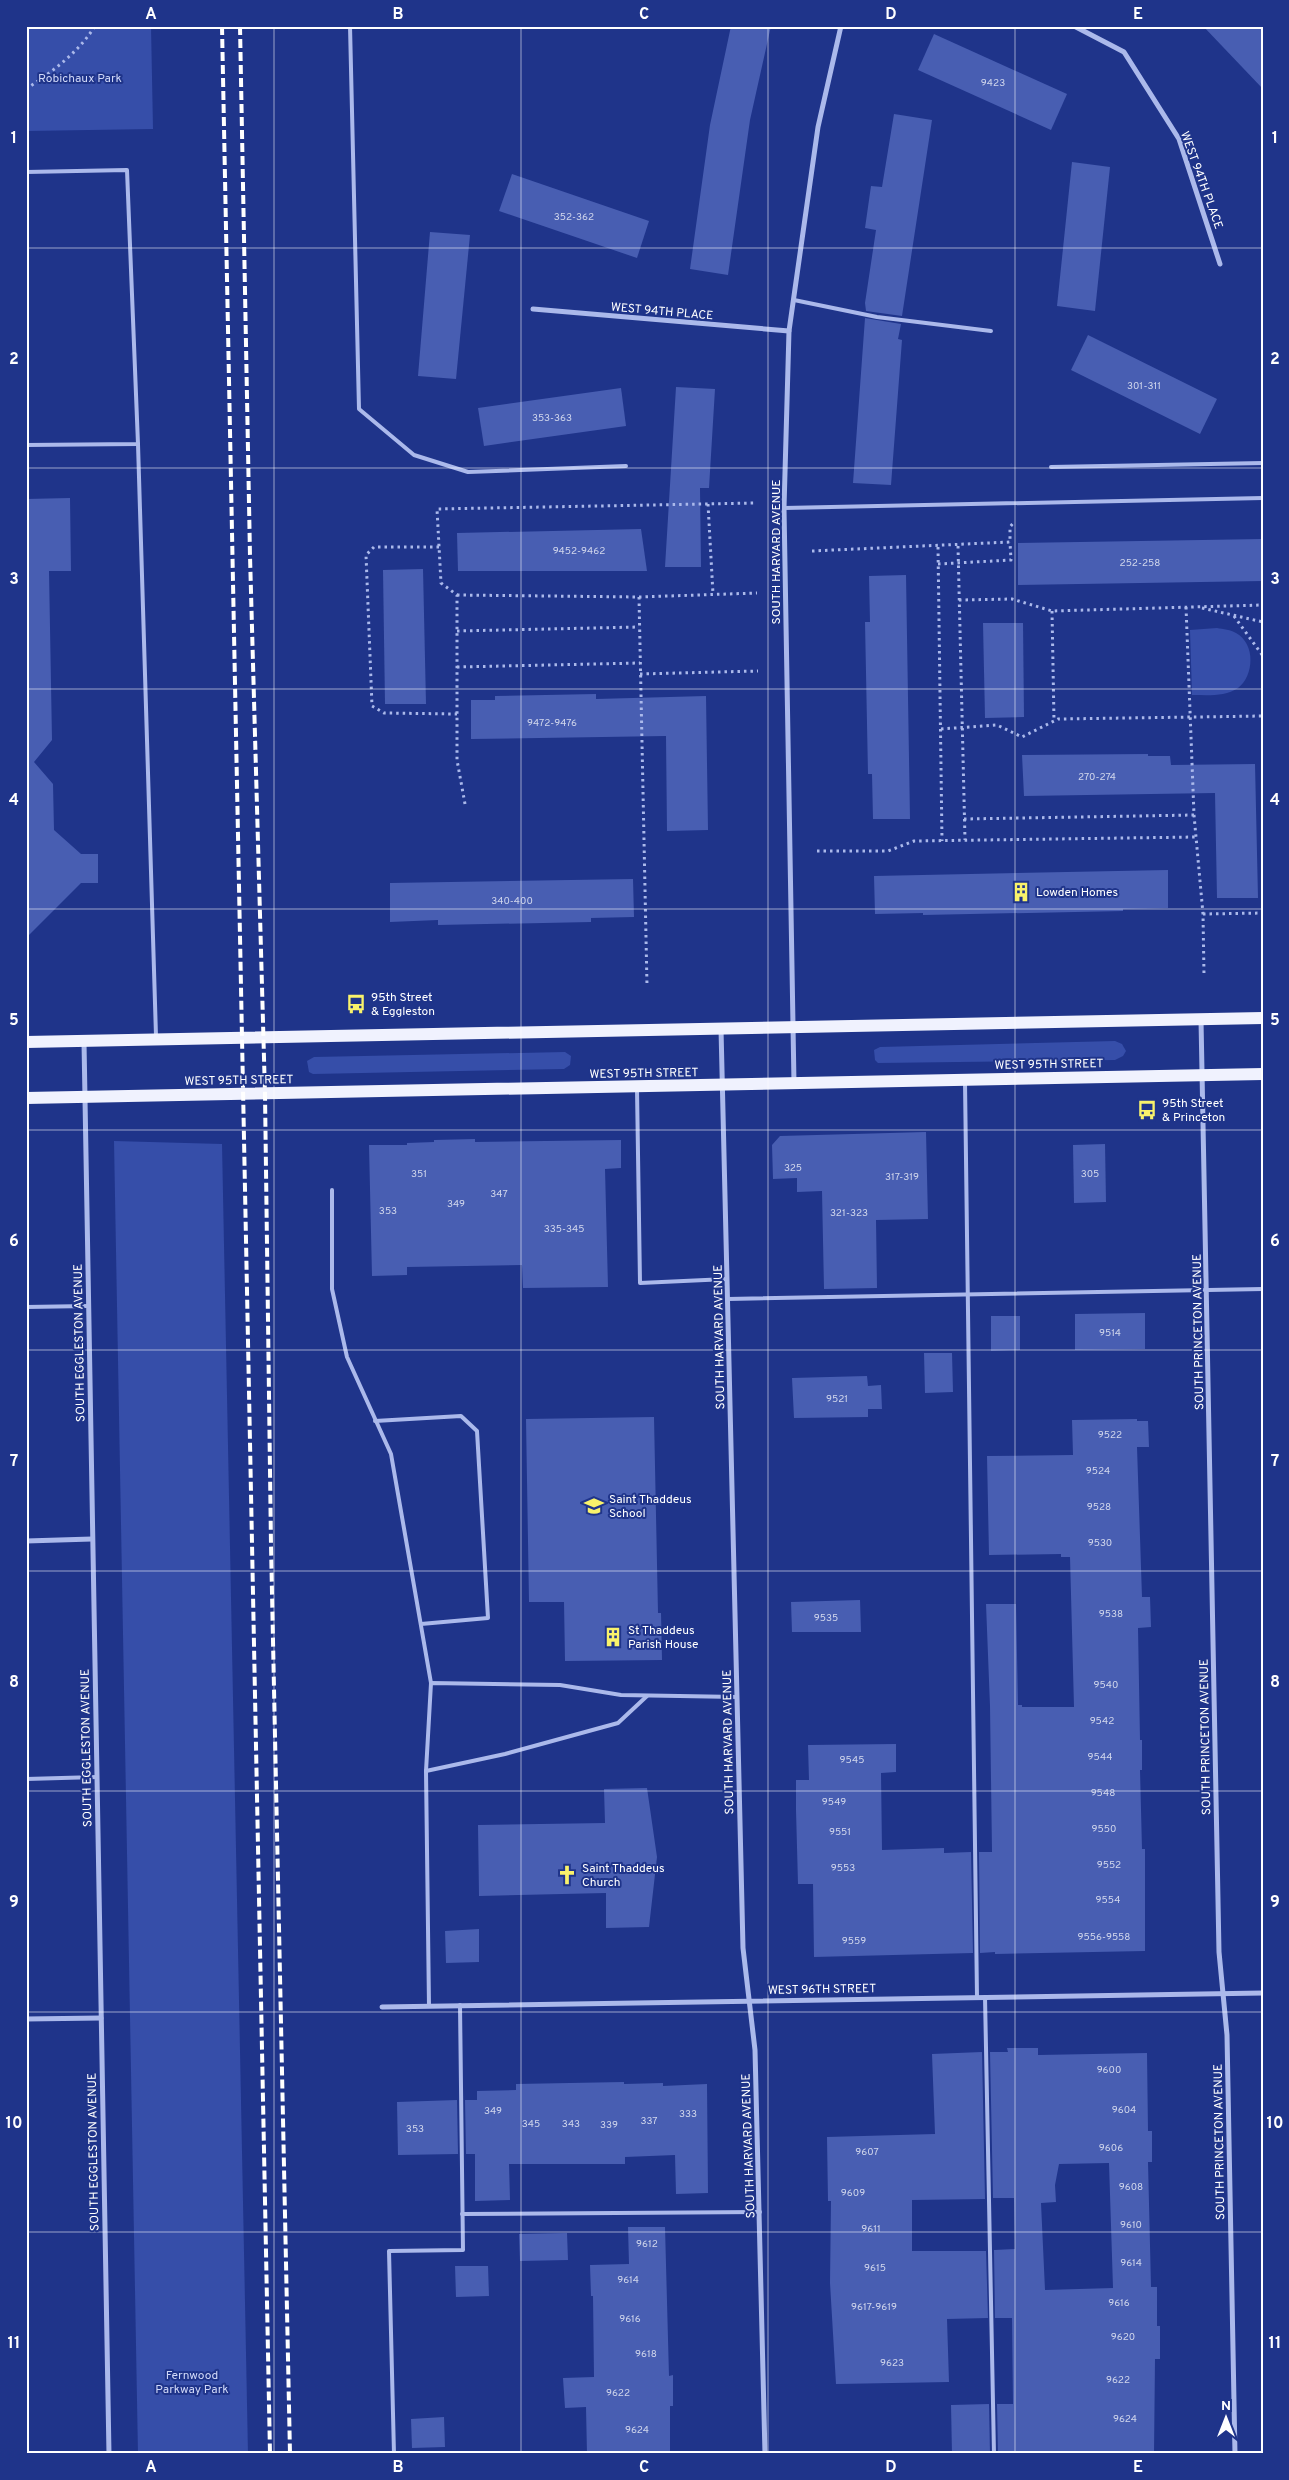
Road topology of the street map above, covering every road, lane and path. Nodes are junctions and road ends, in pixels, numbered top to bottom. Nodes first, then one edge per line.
1 (95, 26) edge
2 (350, 26) edge
3 (841, 26) edge
4 (1074, 26) edge
5 (26, 88) edge
6 (26, 172) edge
7 (1220, 264) dead end
8 (794, 300) junction
9 (533, 308) dead end
10 (789, 332) junction
11 (991, 332) dead end
12 (138, 444) junction
13 (26, 445) edge
14 (1263, 463) edge
15 (626, 466) dead end
16 (1051, 467) dead end
17 (1263, 498) edge
18 (757, 503) dead end
19 (708, 504) junction
20 (784, 508) junction
21 (1018, 517) dead end
22 (1010, 542) junction
23 (958, 546) junction
24 (938, 547) junction
25 (439, 548) junction
26 (812, 551) dead end
27 (958, 563) junction
28 (938, 564) junction
29 (756, 593) dead end
30 (713, 594) junction
31 (457, 596) junction
32 (638, 597) junction
33 (959, 600) junction
34 (1263, 605) edge
35 (1186, 607) junction
36 (1197, 607) junction
37 (1052, 611) junction
38 (1234, 615) junction
39 (1263, 622) edge
40 (639, 627) junction
41 (457, 631) junction
42 (1263, 656) edge
43 (640, 663) junction
44 (457, 668) junction
45 (758, 671) dead end
46 (640, 674) junction
47 (457, 714) junction
48 (1263, 716) edge
49 (1190, 718) junction
50 (1054, 721) junction
51 (962, 727) junction
52 (941, 729) junction
53 (465, 804) dead end
54 (1194, 815) junction
55 (964, 819) junction
56 (1196, 837) junction
57 (965, 840) junction
58 (942, 841) junction
59 (817, 850) dead end
60 (1263, 913) edge
61 (1203, 914) junction
62 (1204, 975) dead end
63 (648, 986) dead end
64 (1263, 1018) edge
65 (1201, 1020) junction
66 (793, 1028) junction
67 (721, 1029) junction
68 (156, 1039) junction
69 (84, 1041) junction
70 (26, 1042) edge
71 (1263, 1074) edge
72 (1202, 1075) junction
73 (965, 1080) junction
74 (794, 1083) junction
75 (722, 1085) junction
76 (637, 1086) junction
77 (85, 1097) junction
78 (26, 1098) edge
79 (332, 1190) dead end
80 (727, 1279) junction
81 (1263, 1289) edge
82 (1207, 1290) junction
83 (968, 1294) junction
84 (728, 1299) junction
85 (88, 1306) junction
86 (26, 1307) edge
87 (376, 1421) junction
88 (92, 1539) junction
89 (26, 1541) edge
90 (421, 1624) junction
91 (431, 1683) junction
92 (648, 1696) junction
93 (737, 1697) junction
94 (426, 1771) junction
95 (97, 1777) junction
96 (26, 1778) edge
97 (1263, 1992) edge
98 (1223, 1993) junction
99 (977, 1997) junction
100 (985, 1997) junction
101 (749, 2001) junction
102 (460, 2005) junction
103 (429, 2006) junction
104 (382, 2007) dead end
105 (101, 2018) junction
106 (26, 2019) edge
107 (760, 2212) junction
108 (462, 2214) junction
109 (109, 2454) edge
110 (394, 2454) edge
111 (765, 2454) edge
112 (994, 2454) edge
113 (1235, 2454) edge

1 - 5 path
2 - 15 lane
3 - 8 street, SOUTH HARVARD AVENUE
4 - 7 street, WEST 94TH PLACE
6 - 12 lane
8 - 10 street, SOUTH HARVARD AVENUE
8 - 11 lane
9 - 10 street, WEST 94TH PLACE
10 - 20 street, SOUTH HARVARD AVENUE
12 - 13 lane
12 - 68 lane
14 - 16 lane
17 - 20 lane
18 - 19 path
19 - 25 path
19 - 30 path
20 - 66 street, SOUTH HARVARD AVENUE
21 - 22 path
22 - 23 path
22 - 27 path
23 - 24 path
23 - 27 path
24 - 26 path
24 - 28 path
25 - 31 path
25 - 47 path
27 - 28 path
27 - 33 path
28 - 52 path
29 - 30 path
30 - 32 path
31 - 32 path
31 - 41 path
32 - 40 path
33 - 37 path
33 - 51 path
34 - 36 path
35 - 36 path
35 - 37 path
35 - 49 path
36 - 38 path
37 - 50 path
38 - 39 path
38 - 42 path
40 - 41 path
40 - 43 path
41 - 44 path
43 - 44 path
43 - 46 path
44 - 47 path
45 - 46 path
46 - 63 path
47 - 53 path
48 - 49 path
49 - 50 path
49 - 54 path
50 - 51 path
51 - 52 path
51 - 55 path
52 - 58 path
54 - 55 path
54 - 56 path
55 - 57 path
56 - 57 path
56 - 61 path
57 - 58 path
58 - 59 path
60 - 61 path
61 - 62 path
64 - 65 main road
65 - 66 main road
65 - 72 street, SOUTH PRINCETON AVENUE
66 - 67 main road
66 - 74 street, SOUTH HARVARD AVENUE
67 - 68 main road
67 - 75 street, SOUTH HARVARD AVENUE
68 - 69 main road
69 - 70 main road
69 - 77 street, SOUTH EGGLESTON AVENUE
71 - 72 main road, WEST 95TH STREET
72 - 73 main road, WEST 95TH STREET
72 - 82 street, SOUTH PRINCETON AVENUE
73 - 74 main road, WEST 95TH STREET
73 - 83 lane
74 - 75 main road, WEST 95TH STREET
75 - 76 main road, WEST 95TH STREET
75 - 80 street, SOUTH HARVARD AVENUE
76 - 77 main road, WEST 95TH STREET
76 - 80 lane
77 - 78 main road, WEST 95TH STREET
77 - 85 street, SOUTH EGGLESTON AVENUE
79 - 87 lane
80 - 84 street, SOUTH HARVARD AVENUE
81 - 82 lane
82 - 83 lane
82 - 98 street, SOUTH PRINCETON AVENUE
83 - 84 lane
83 - 99 lane
84 - 93 street, SOUTH HARVARD AVENUE
85 - 86 lane
85 - 88 street, SOUTH EGGLESTON AVENUE
87 - 90 lane
87 - 90 lane
88 - 89 street
88 - 95 street, SOUTH EGGLESTON AVENUE
90 - 91 lane
91 - 92 lane
91 - 94 lane
92 - 93 lane
92 - 94 lane
93 - 101 street, SOUTH HARVARD AVENUE
94 - 103 lane
95 - 96 lane
95 - 105 street, SOUTH EGGLESTON AVENUE
97 - 98 street, WEST 96TH STREET
98 - 100 street, WEST 96TH STREET
98 - 113 street, SOUTH PRINCETON AVENUE
99 - 100 street, WEST 96TH STREET
99 - 101 street, WEST 96TH STREET
100 - 112 lane
101 - 102 street, WEST 96TH STREET
101 - 107 street, SOUTH HARVARD AVENUE
102 - 103 street, WEST 96TH STREET
102 - 108 lane
103 - 104 street, WEST 96TH STREET
105 - 106 street
105 - 109 street, SOUTH EGGLESTON AVENUE
107 - 108 lane
107 - 111 street, SOUTH HARVARD AVENUE
108 - 110 lane

